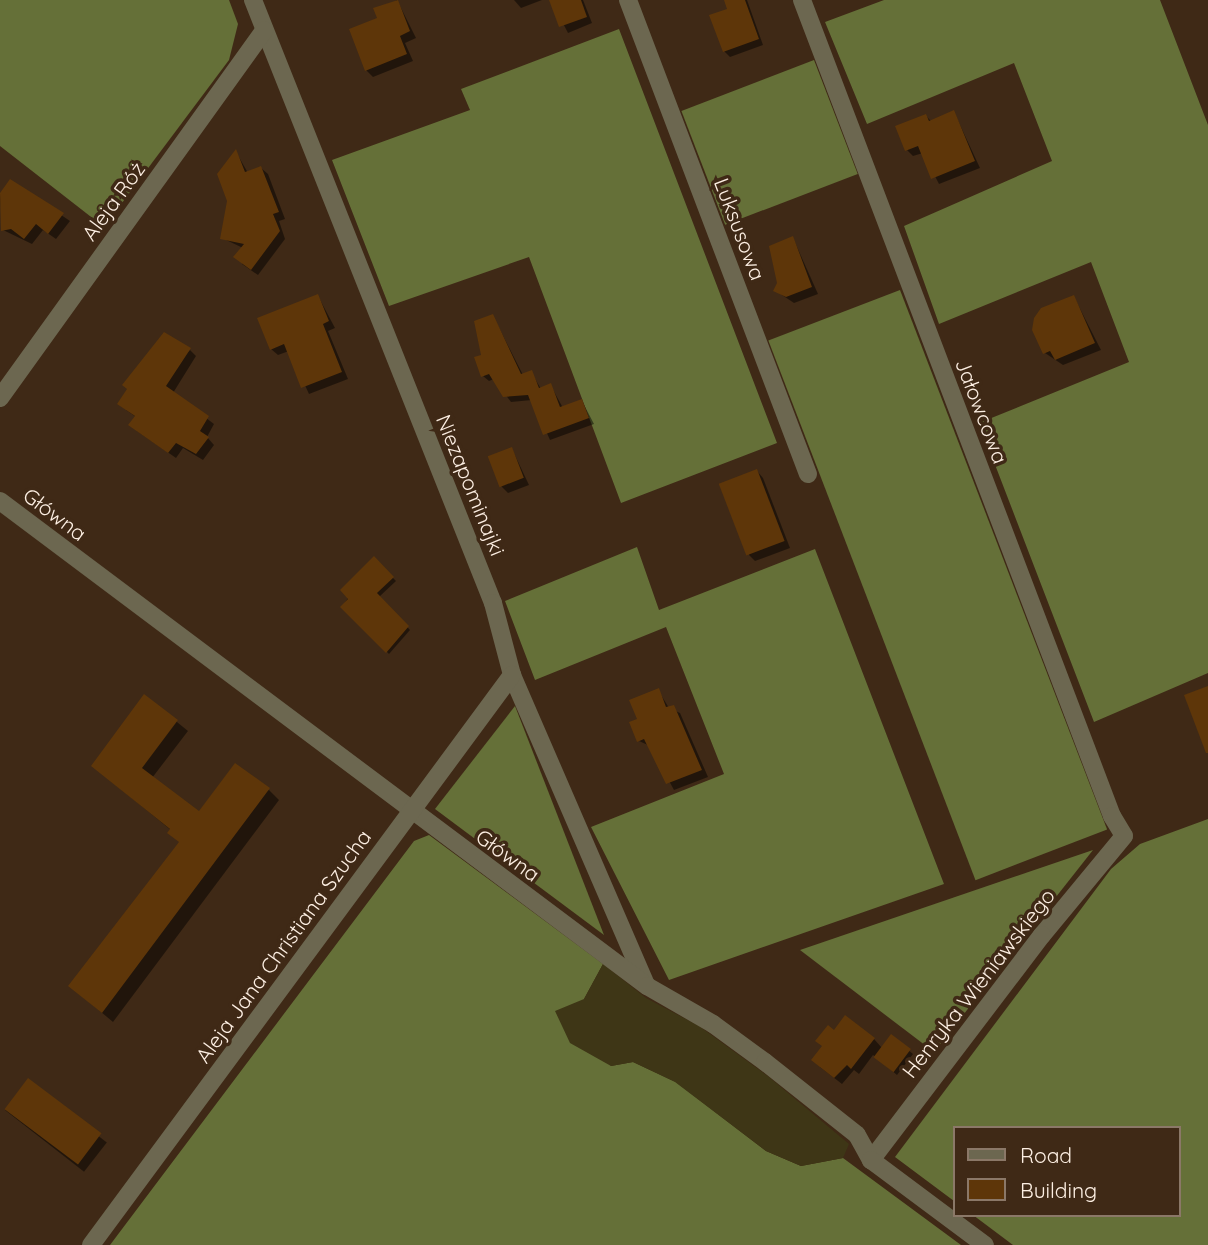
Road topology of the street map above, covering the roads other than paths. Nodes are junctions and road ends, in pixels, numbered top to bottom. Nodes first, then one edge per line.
1 (253, 0) edge
2 (628, 0) edge
3 (802, 0) edge
4 (264, 30) junction
5 (0, 398) edge
6 (808, 474) dead end
7 (0, 501) edge
8 (512, 675) junction
9 (411, 811) junction
10 (1124, 836) joint
11 (648, 986) junction
12 (871, 1160) junction
13 (90, 1245) edge
14 (985, 1245) edge

1 - 4 street, Niezapominajki
2 - 6 street, Luksusowa
3 - 10 street, Jałowcowa
4 - 5 street, Aleja Róż
4 - 8 street, Niezapominajki
7 - 9 street, Główna
8 - 9 street, Aleja Jana Christiana Szucha
8 - 11 street, Niezapominajki
9 - 11 street, Główna
9 - 13 street, Aleja Jana Christiana Szucha
10 - 12 street, Henryka Wieniawskiego
11 - 12 street, Główna
12 - 14 street, Główna

